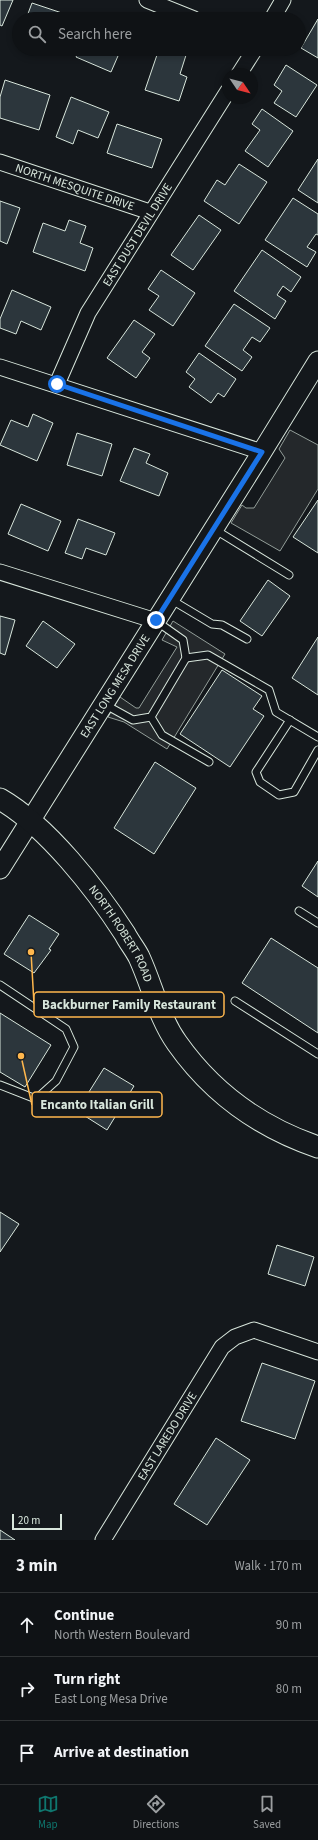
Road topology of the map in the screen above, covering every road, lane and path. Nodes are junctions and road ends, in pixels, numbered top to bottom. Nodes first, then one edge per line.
1 (146, 0) edge
2 (283, 0) edge
3 (176, 12) edge
4 (276, 12) edge
5 (251, 56) edge
6 (243, 68) edge
7 (222, 100) edge
8 (0, 162) edge
9 (150, 212) junction
10 (318, 361) edge
11 (0, 367) edge
12 (57, 384) junction
13 (262, 452) junction
14 (214, 528) junction
15 (0, 572) edge
16 (289, 575) dead end
17 (170, 599) junction
18 (156, 620) junction
19 (247, 639) dead end
20 (186, 658) junction
21 (103, 704) junction
22 (151, 717) junction
23 (290, 720) junction
24 (318, 737) edge
25 (318, 750) edge
26 (209, 762) dead end
27 (0, 799) edge
28 (30, 820) junction
29 (0, 869) edge
30 (299, 911) dead end
31 (318, 923) edge
32 (0, 985) edge
33 (235, 1001) dead end
34 (318, 1054) edge
35 (0, 1085) edge
36 (318, 1148) edge
37 (318, 1352) edge
38 (103, 1540) edge

1 - 3 street
2 - 4 street
5 - 6 street
7 - 9 street, EAST DUST DEVIL DRIVE
8 - 9 street, NORTH MESQUITE DRIVE
9 - 12 street, EAST DUST DEVIL DRIVE
10 - 13 street, EAST LONG MESA DRIVE
11 - 12 street
12 - 13 street
13 - 14 street, EAST LONG MESA DRIVE
14 - 16 lane
14 - 17 street, EAST LONG MESA DRIVE
15 - 18 street
17 - 18 street, EAST LONG MESA DRIVE
17 - 19 lane
18 - 20 lane
18 - 21 street, EAST LONG MESA DRIVE
20 - 22 lane
20 - 23 lane
21 - 22 lane
21 - 28 street, EAST LONG MESA DRIVE
22 - 26 lane
23 - 24 lane
23 - 25 lane
27 - 28 main road, NORTH ROBERT ROAD
28 - 29 street, EAST LONG MESA DRIVE
28 - 36 main road, NORTH ROBERT ROAD
30 - 31 lane
32 - 35 lane
33 - 34 lane
37 - 38 street, EAST LAREDO DRIVE

